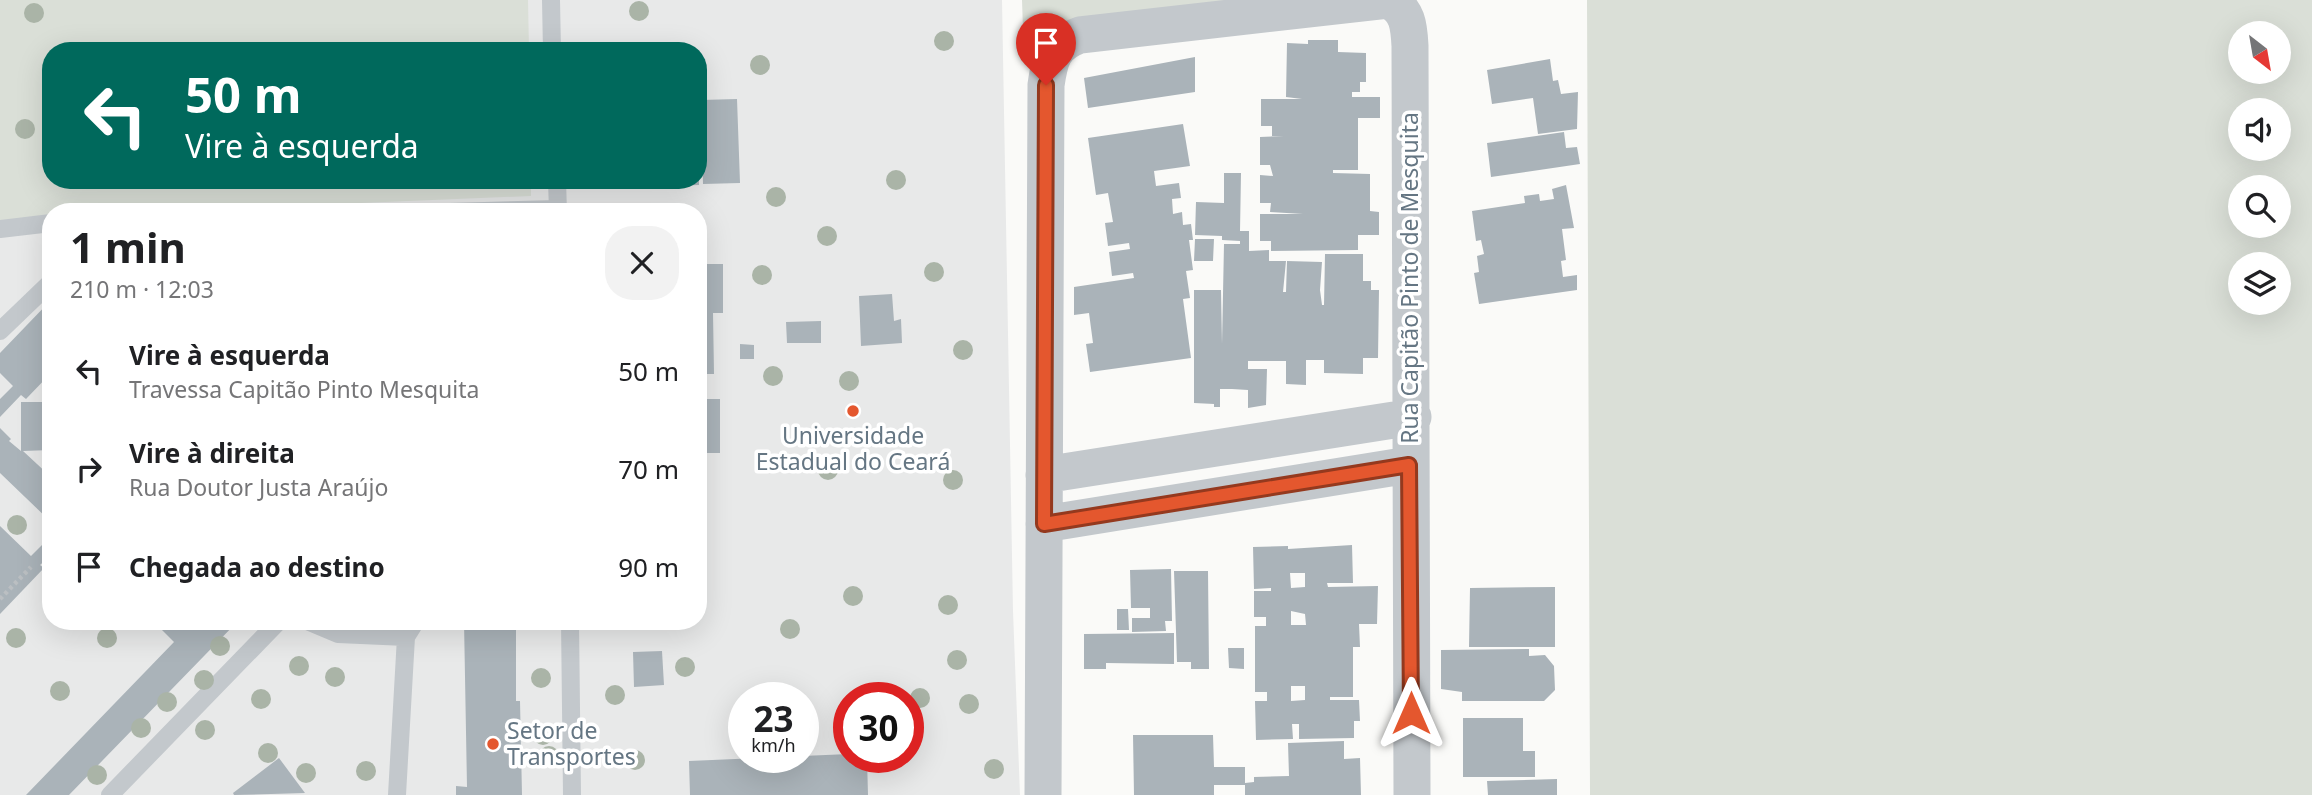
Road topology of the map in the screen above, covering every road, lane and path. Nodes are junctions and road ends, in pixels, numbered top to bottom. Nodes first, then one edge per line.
1 (551, 0) edge
2 (552, 42) edge
3 (42, 224) edge
4 (0, 229) edge
5 (42, 291) edge
6 (0, 331) edge
7 (1413, 417) junction
8 (1409, 465) junction
9 (1044, 475) junction
10 (1044, 524) junction
11 (31, 567) dead end
12 (0, 599) edge
13 (270, 630) edge
14 (328, 630) edge
15 (411, 630) edge
16 (570, 630) edge
17 (406, 638) junction
18 (110, 795) edge
19 (397, 795) edge
20 (572, 795) edge
21 (1043, 795) edge
22 (1412, 795) edge

1 - 2 lane
3 - 4 lane
5 - 6 lane
7 - 8 street, Rua Capitão Pinto de Mesquita
7 - 9 street
7 - 9 street, Rua Capitão Pinto de Mesquita
8 - 10 street
8 - 22 street, Rua Capitão Pinto de Mesquita
9 - 10 street
10 - 21 street
11 - 12 path
13 - 18 lane
14 - 17 lane
15 - 17 lane
16 - 20 lane
17 - 19 lane

